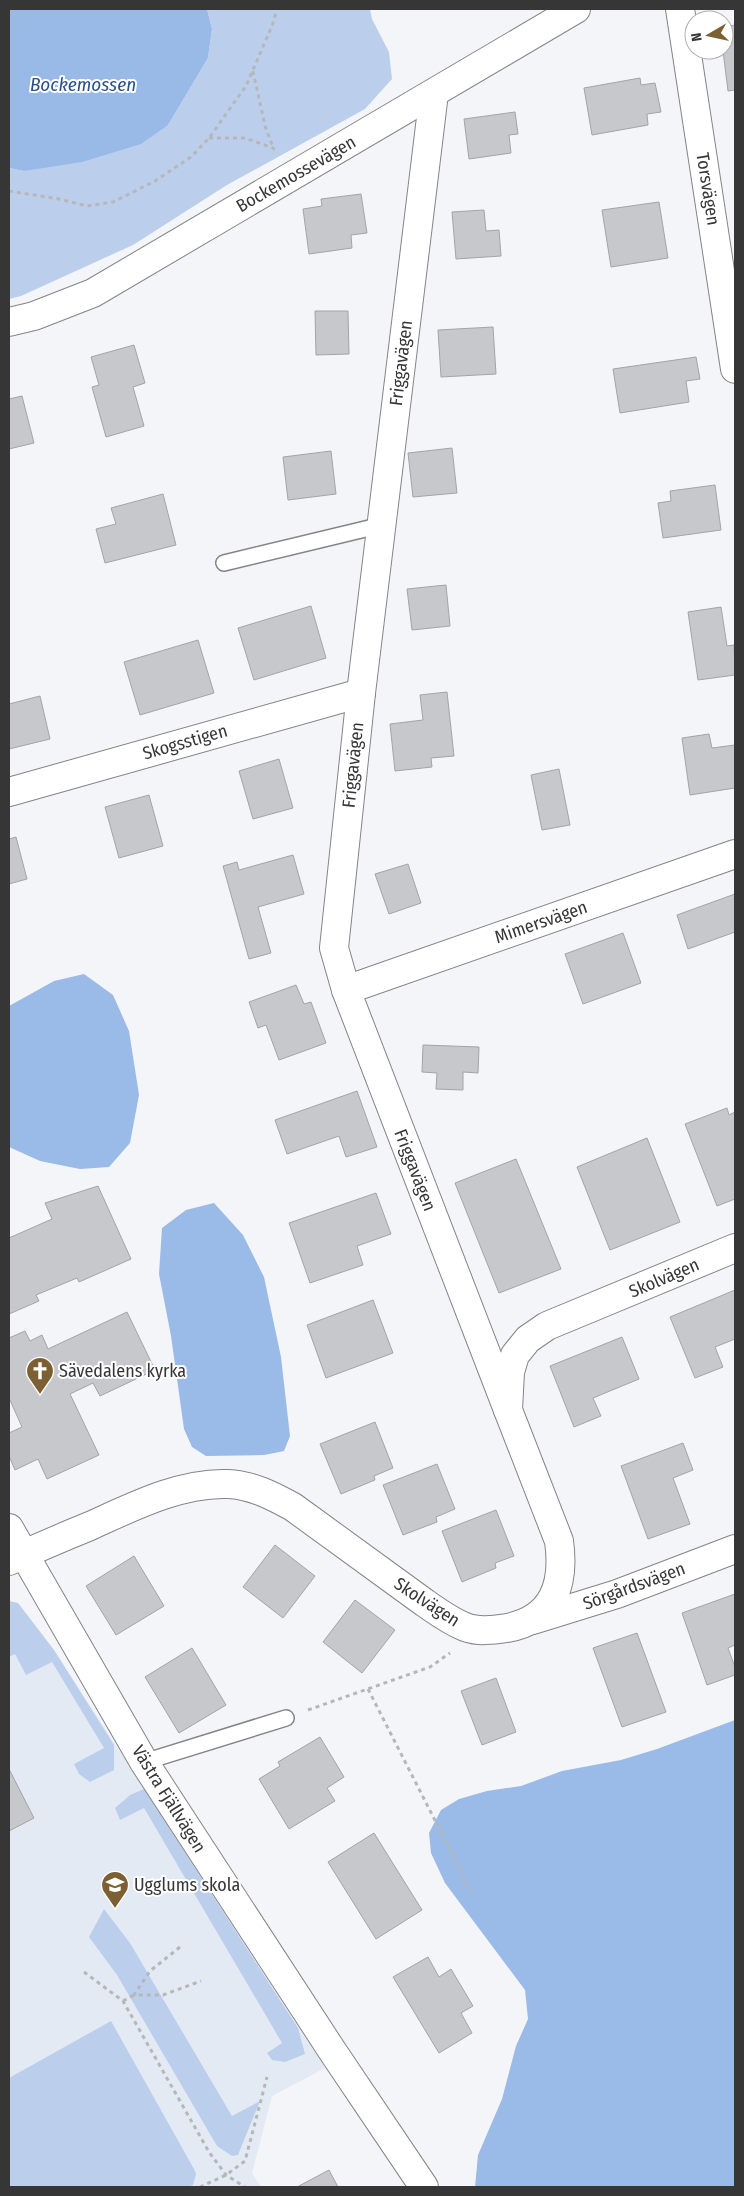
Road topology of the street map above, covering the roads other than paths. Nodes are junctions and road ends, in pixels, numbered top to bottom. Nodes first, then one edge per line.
1 (576, 9) edge
2 (680, 9) edge
3 (434, 93) junction
4 (9, 322) edge
5 (735, 368) edge
6 (382, 525) junction
7 (224, 563) dead end
8 (361, 693) junction
9 (9, 792) edge
10 (735, 854) edge
11 (346, 990) junction
12 (735, 1248) edge
13 (508, 1410) junction
14 (9, 1528) edge
15 (735, 1549) edge
16 (16, 1558) edge
17 (531, 1620) junction
18 (286, 1718) road end
19 (144, 1762) junction
20 (424, 2187) edge

1 - 3 street, Bockemossevägen
2 - 5 street, Torsvägen
3 - 4 street, Bockemossevägen
3 - 6 street, Friggavägen
6 - 7 lane
6 - 8 street, Friggavägen
8 - 9 street, Skogsstigen
8 - 11 street, Friggavägen
10 - 11 street, Mimersvägen
11 - 13 street, Friggavägen
12 - 13 street, Skolvägen
13 - 17 street, Skolvägen
14 - 16 street, Västra Fjällvägen
15 - 17 street, Sörgårdsvägen
16 - 17 street, Skolvägen
16 - 19 street, Västra Fjällvägen
18 - 19 lane
19 - 20 street, Västra Fjällvägen

